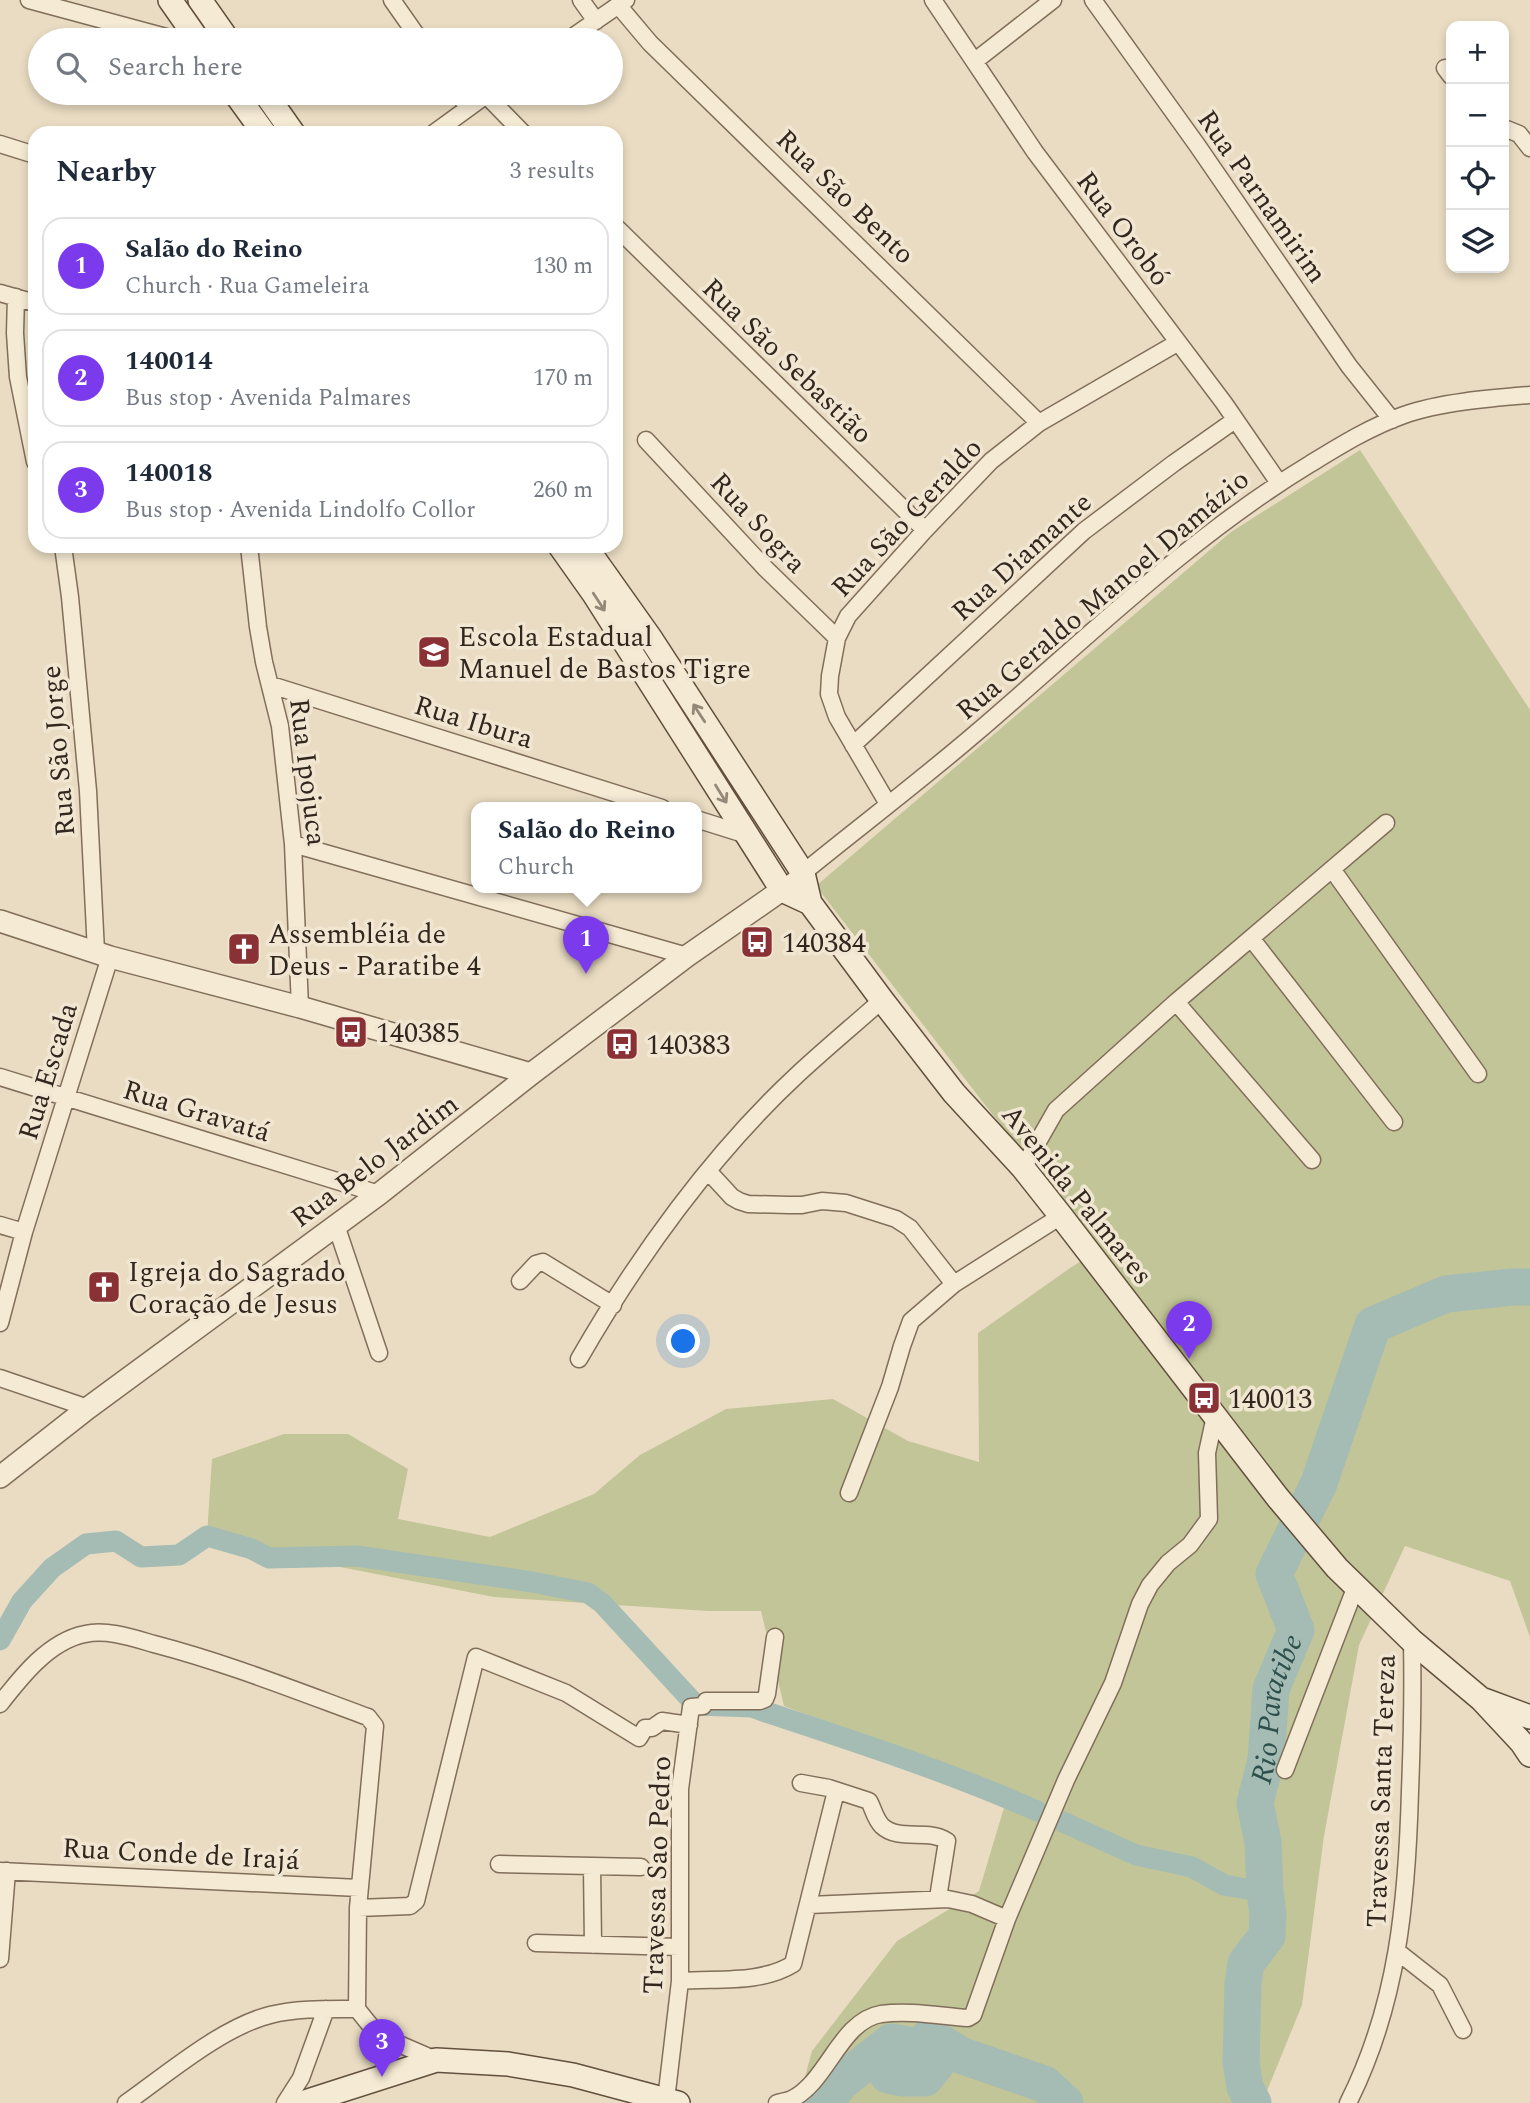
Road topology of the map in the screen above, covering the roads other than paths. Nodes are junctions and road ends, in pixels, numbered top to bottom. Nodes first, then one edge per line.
1 (29, 0) edge
2 (170, 0) edge
3 (200, 0) edge
4 (392, 0) edge
5 (581, 0) edge
6 (933, 0) edge
7 (1053, 0) edge
8 (1093, 0) edge
9 (622, 3) edge
10 (596, 21) junction
11 (133, 28) edge
12 (190, 28) edge
13 (220, 28) edge
14 (412, 28) edge
15 (586, 28) edge
16 (975, 61) junction
17 (244, 105) edge
18 (273, 105) edge
19 (466, 105) edge
20 (472, 105) edge
21 (498, 105) edge
22 (468, 108) junction
23 (259, 126) edge
24 (288, 126) edge
25 (444, 126) edge
26 (517, 126) edge
27 (1509, 130) edge
28 (0, 144) edge
29 (1530, 148) edge
30 (28, 153) edge
31 (623, 234) edge
32 (8, 295) edge
33 (28, 301) edge
34 (1177, 343) junction
35 (1530, 395) edge
36 (1235, 419) junction
37 (1392, 419) junction
38 (1040, 422) junction
39 (28, 427) edge
40 (646, 440) dead end
41 (1279, 483) junction
42 (925, 530) junction
43 (64, 553) edge
44 (250, 553) edge
45 (565, 553) edge
46 (590, 553) edge
47 (837, 638) junction
48 (271, 685) junction
49 (853, 745) junction
50 (643, 802) edge
51 (888, 804) junction
52 (702, 821) edge
53 (1386, 822) dead end
54 (747, 835) junction
55 (293, 844) junction
56 (1332, 869) junction
57 (803, 873) junction
58 (782, 890) junction
59 (810, 903) junction
60 (0, 921) edge
61 (1251, 938) junction
62 (103, 954) junction
63 (687, 956) junction
64 (882, 1000) junction
65 (1176, 1002) junction
66 (300, 1007) junction
67 (531, 1074) junction
68 (1478, 1074) dead end
69 (0, 1077) edge
70 (67, 1097) junction
71 (1394, 1122) dead end
72 (1312, 1160) dead end
73 (1023, 1168) junction
74 (708, 1171) junction
75 (379, 1194) junction
76 (1061, 1216) junction
77 (0, 1224) edge
78 (336, 1225) junction
79 (24, 1232) junction
80 (520, 1281) dead end
81 (954, 1284) junction
82 (613, 1305) junction
83 (0, 1322) edge
84 (379, 1353) dead end
85 (579, 1359) dead end
86 (0, 1378) edge
87 (88, 1408) junction
88 (1215, 1416) junction
89 (0, 1477) edge
90 (849, 1493) dead end
91 (1356, 1586) junction
92 (775, 1637) dead end
93 (1412, 1641) junction
94 (1481, 1699) junction
95 (0, 1704) edge
96 (1530, 1717) edge
97 (689, 1725) junction
98 (1530, 1755) edge
99 (1284, 1770) dead end
100 (801, 1783) dead end
101 (836, 1791) junction
102 (499, 1864) dead end
103 (592, 1866) junction
104 (641, 1867) dead end
105 (4, 1871) edge
106 (359, 1888) junction
107 (938, 1898) junction
108 (809, 1905) junction
109 (358, 1908) junction
110 (1007, 1919) junction
111 (536, 1943) dead end
112 (593, 1945) junction
113 (679, 1947) junction
114 (1398, 1952) junction
115 (0, 1959) edge
116 (680, 1981) junction
117 (326, 2009) junction
118 (357, 2009) junction
119 (1463, 2030) dead end
120 (436, 2060) junction
121 (672, 2101) edge
122 (126, 2103) edge
123 (285, 2103) edge
124 (302, 2103) edge
125 (777, 2103) edge
126 (1348, 2103) edge

1 - 11 street
2 - 12 main road
3 - 13 main road
4 - 14 street
5 - 10 street
6 - 16 street, Rua Orobó
7 - 16 street
8 - 37 street, Rua Parnamirim
9 - 10 street
9 - 38 street, Rua São Bento
10 - 15 street
16 - 34 street, Rua Orobó
17 - 23 main road
18 - 24 main road
19 - 22 street
20 - 22 street
21 - 26 street
22 - 25 street
27 - 29 street
28 - 30 street
31 - 42 street, Rua São Sebastião
32 - 33 street
32 - 39 street
34 - 36 street, Rua Orobó
34 - 38 street, Rua São Geraldo
35 - 37 street, Rua Geraldo Manoel Damázio
36 - 41 street, Rua Orobó
36 - 49 street, Rua Diamante
37 - 41 street, Rua Geraldo Manoel Damázio
38 - 42 street, Rua São Geraldo
40 - 47 street, Rua Sogra
41 - 51 street, Rua Geraldo Manoel Damázio
42 - 47 street, Rua São Geraldo
43 - 62 street, Rua São Jorge
44 - 48 street, Rua Ipojuca
45 -> 54 main road
57 -> 46 main road, Avenida Palmares
47 - 49 street, Rua São Geraldo
48 - 50 street, Rua Ibura
48 - 55 street, Rua Ipojuca
49 - 51 street, Rua São Geraldo
51 - 57 street, Rua Geraldo Manoel Damázio
52 - 54 street
53 - 56 street
54 - 58 main road
55 - 63 street
55 - 66 street, Rua Ipojuca
56 - 61 street
56 - 68 street
57 - 58 street, Rua Geraldo Manoel Damázio
57 - 59 main road, Avenida Palmares
58 - 59 main road, Avenida Palmares
58 - 63 street, Rua Belo Jardim
59 - 64 main road, Avenida Palmares
60 - 62 street
61 - 65 street
61 - 71 street
62 - 66 street
62 - 70 street, Rua Escada
63 - 67 street, Rua Belo Jardim
64 - 73 main road, Avenida Palmares
64 - 74 street
65 - 72 street
65 - 73 street
66 - 67 street
67 - 75 street, Rua Belo Jardim
69 - 70 street, Rua Gravatá
70 - 75 street, Rua Gravatá
70 - 79 street, Rua Escada
73 - 76 main road, Avenida Palmares
74 - 81 street
74 - 82 street
75 - 78 street, Rua Belo Jardim
76 - 81 street
76 - 88 main road, Avenida Palmares
77 - 79 street
78 - 84 street
78 - 87 street, Rua Belo Jardim
79 - 83 street, Rua Escada
80 - 82 street
81 - 90 street
82 - 85 street
86 - 87 street
87 - 89 street, Rua Belo Jardim
88 - 91 main road, Avenida Palmares
88 - 110 street
91 - 93 main road, Avenida Palmares
91 - 99 street
92 - 97 street, Travessa Sao Pedro
93 - 94 main road, Avenida Palmares
93 - 114 street, Travessa Santa Tereza
94 - 96 main road
94 - 98 main road
95 - 106 street
97 - 109 street
97 - 113 street, Travessa Sao Pedro
100 - 101 street
101 - 107 street
101 - 108 street
102 - 103 street
103 - 104 street
103 - 112 street
105 - 106 street, Rua Conde de Irajá
105 - 115 street
106 - 109 street
107 - 108 street
107 - 110 street
108 - 116 street
109 - 118 street
110 - 125 street
111 - 112 street
112 - 113 street
113 - 116 street, Travessa Sao Pedro
114 - 119 street
114 - 126 street, Travessa Santa Tereza
116 - 121 street, Travessa Sao Pedro
117 - 118 street
117 - 122 street
117 - 123 street
118 - 120 street
120 - 121 main road
120 - 124 main road

